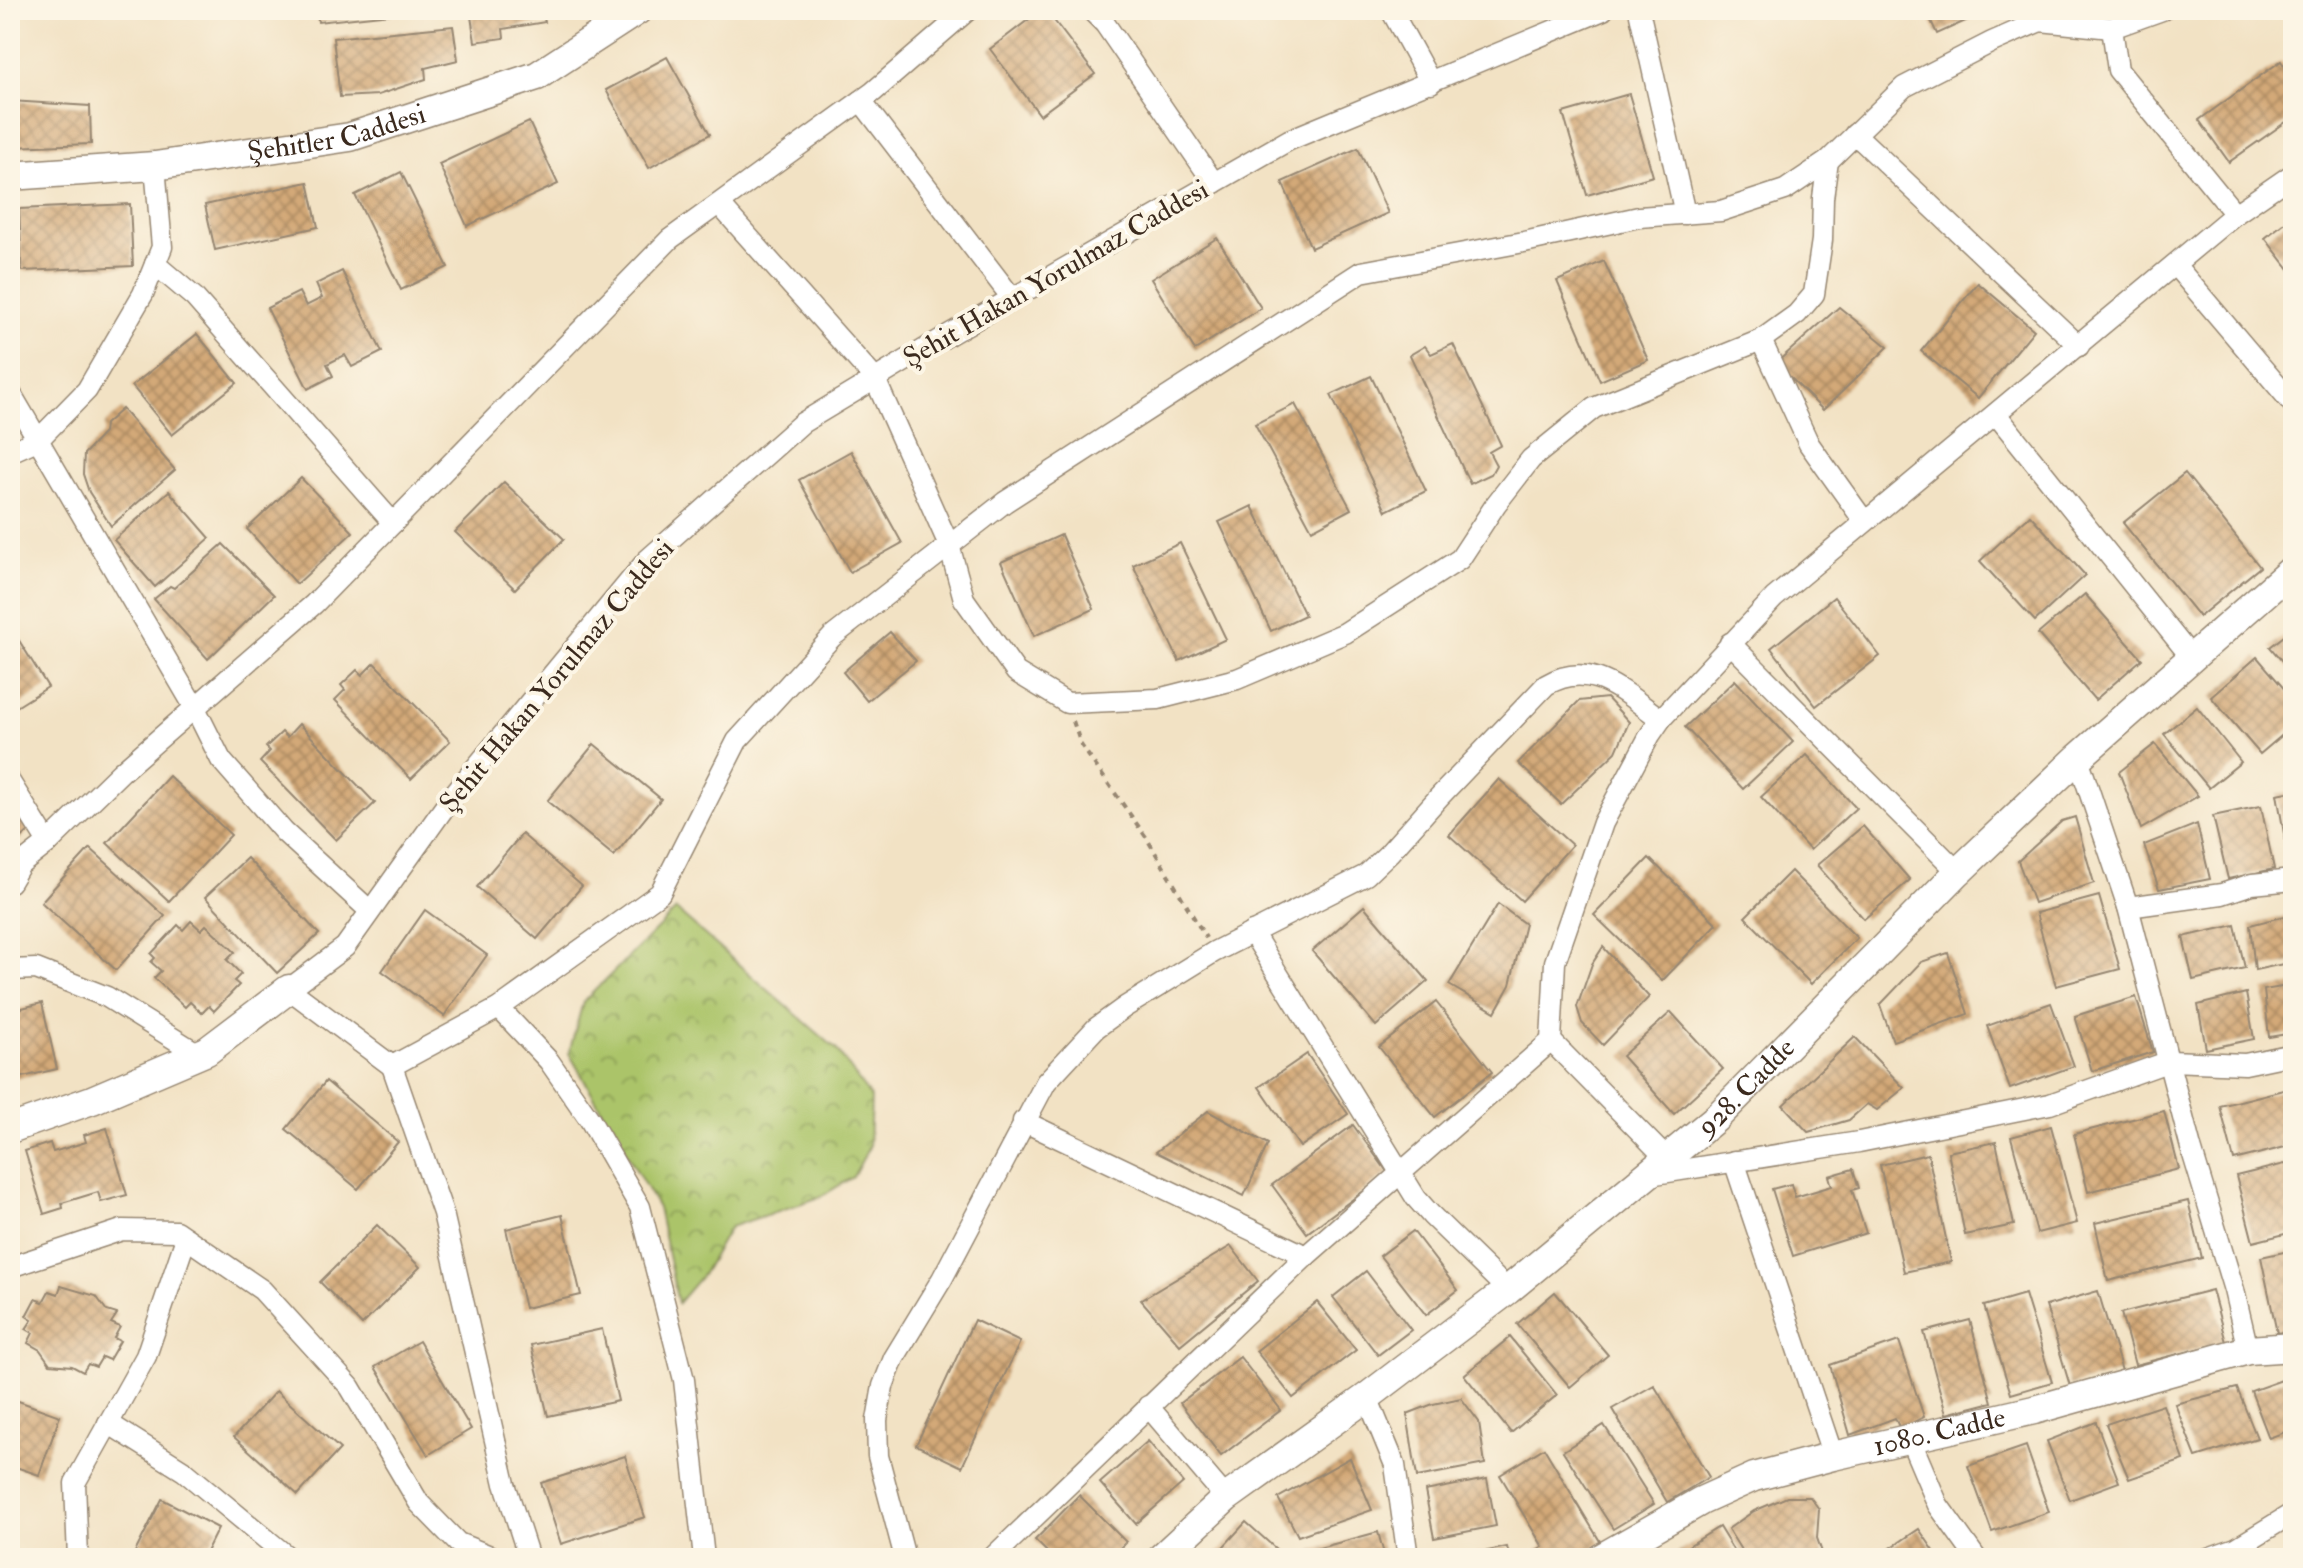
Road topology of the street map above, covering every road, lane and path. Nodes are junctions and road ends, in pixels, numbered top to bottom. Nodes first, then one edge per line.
1 (638, 10) edge
2 (968, 10) edge
3 (1091, 10) edge
4 (1391, 10) edge
5 (1603, 10) edge
6 (1639, 10) edge
7 (2162, 10) edge
8 (2112, 28) junction
9 (1431, 83) junction
10 (861, 101) junction
11 (1855, 134) junction
12 (1828, 161) junction
13 (155, 166) junction
14 (2293, 174) edge
15 (10, 176) edge
16 (1214, 183) junction
17 (719, 204) junction
18 (1685, 214) junction
19 (2235, 214) junction
20 (155, 264) junction
21 (2175, 265) junction
22 (1012, 298) junction
23 (1761, 340) junction
24 (2079, 346) junction
25 (875, 379) junction
26 (10, 392) edge
27 (2293, 404) edge
28 (1996, 414) junction
29 (39, 439) junction
30 (10, 452) edge
31 (1864, 521) junction
32 (393, 523) junction
33 (949, 545) junction
34 (2293, 569) edge
35 (1730, 643) junction
36 (2191, 657) junction
37 (1067, 703) junction
38 (195, 708) junction
39 (1661, 719) junction
40 (2078, 758) junction
41 (10, 782) edge
42 (48, 843) junction
43 (1958, 872) junction
44 (2293, 880) edge
45 (10, 882) edge
46 (2128, 907) junction
47 (370, 911) junction
48 (1252, 932) junction
49 (1214, 952) junction
50 (10, 970) edge
51 (289, 989) junction
52 (499, 1008) junction
53 (1551, 1041) junction
54 (2293, 1054) edge
55 (200, 1055) junction
56 (2170, 1061) junction
57 (392, 1066) junction
58 (1023, 1121) junction
59 (10, 1129) edge
60 (1734, 1161) junction
61 (1658, 1167) junction
62 (1402, 1172) junction
63 (186, 1238) junction
64 (1306, 1256) junction
65 (10, 1267) edge
66 (1508, 1290) junction
67 (2293, 1347) edge
68 (2248, 1350) junction
69 (1367, 1397) junction
70 (1148, 1406) junction
71 (108, 1423) junction
72 (1910, 1439) junction
73 (1833, 1456) junction
74 (1226, 1498) junction
75 (2293, 1513) edge
76 (481, 1556) edge
77 (78, 1558) edge
78 (289, 1558) edge
79 (529, 1558) edge
80 (704, 1558) edge
81 (905, 1558) edge
82 (992, 1558) edge
83 (1161, 1558) edge
84 (1408, 1558) edge
85 (1601, 1558) edge
86 (1976, 1558) edge
87 (2208, 1558) edge

1 - 13 street, Şehitler Caddesi
2 - 10 street
3 - 16 street
4 - 9 street
5 - 9 street, Şehit Hakan Yorulmaz Caddesi
6 - 18 street
7 - 8 street
8 - 11 street
8 - 19 street
9 - 16 street, Şehit Hakan Yorulmaz Caddesi
10 - 17 street
10 - 22 street
11 - 12 street
11 - 24 street
12 - 18 street
12 - 23 street
13 - 15 street, Şehitler Caddesi
13 - 20 street
14 - 19 street
16 - 22 street, Şehit Hakan Yorulmaz Caddesi
17 - 25 street
17 - 32 street
18 - 33 street
19 - 21 street
20 - 29 street
20 - 32 street
21 - 24 street
21 - 27 street
22 - 25 street, Şehit Hakan Yorulmaz Caddesi
23 - 31 street
23 - 37 street
24 - 28 street
25 - 33 street
25 - 47 street, Şehit Hakan Yorulmaz Caddesi
26 - 29 street
28 - 31 street
28 - 36 street
29 - 30 street
29 - 38 street
31 - 35 street
32 - 38 street
33 - 37 street
33 - 52 street
34 - 36 street, 928. Cadde
35 - 39 street
35 - 43 street
36 - 40 street, 928. Cadde
37 - 49 path
38 - 42 street
38 - 47 street
39 - 48 street
39 - 53 street
40 - 43 street, 928. Cadde
40 - 46 street
41 - 42 street
42 - 45 street
43 - 61 street, 928. Cadde
44 - 46 street
46 - 56 street
47 - 51 street, Şehit Hakan Yorulmaz Caddesi
48 - 49 street
48 - 62 street
49 - 58 street
50 - 55 street
51 - 55 street, Şehit Hakan Yorulmaz Caddesi
51 - 57 street
52 - 57 street
52 - 80 street
53 - 61 street
53 - 62 street
54 - 56 street
55 - 59 street, Şehit Hakan Yorulmaz Caddesi
56 - 60 street
56 - 68 street
57 - 79 street
58 - 64 street
58 - 81 street
60 - 61 street
60 - 73 street
61 - 66 street, 928. Cadde
62 - 64 street
62 - 66 street
63 - 65 street
63 - 71 street
63 - 76 street
64 - 70 street
66 - 69 street, 928. Cadde
67 - 68 street, 1080. Cadde
68 - 72 street, 1080. Cadde
69 - 74 street, 928. Cadde
69 - 84 street
70 - 74 street
70 - 82 street
71 - 77 street
71 - 78 street
72 - 73 street, 1080. Cadde
72 - 86 street
73 - 85 street, 1080. Cadde
74 - 83 street, 928. Cadde
75 - 87 street

